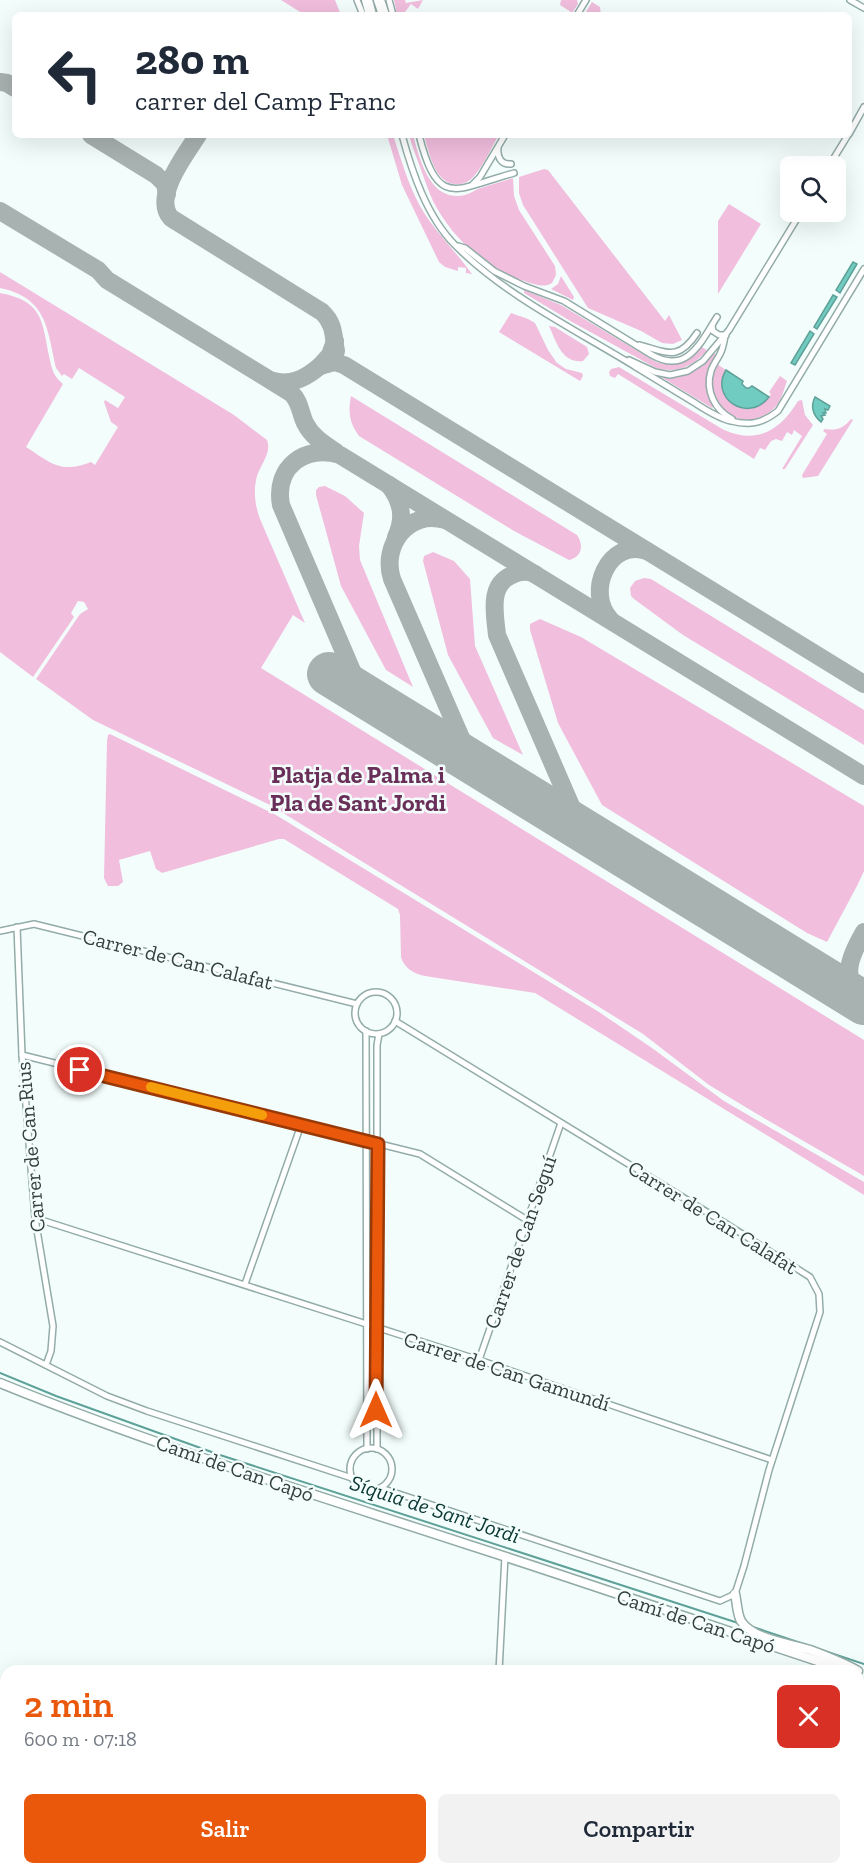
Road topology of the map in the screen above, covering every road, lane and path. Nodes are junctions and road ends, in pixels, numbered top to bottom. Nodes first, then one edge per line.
1 (850, 0) edge
2 (864, 8) edge
3 (864, 107) edge
4 (864, 112) edge
5 (857, 121) junction
6 (852, 130) edge
7 (403, 138) edge
8 (420, 138) edge
9 (503, 138) edge
10 (847, 138) edge
11 (498, 148) junction
12 (835, 156) edge
13 (512, 164) dead end
14 (514, 173) dead end
15 (472, 185) junction
16 (795, 222) edge
17 (454, 244) junction
18 (864, 269) edge
19 (717, 317) dead end
20 (713, 324) junction
21 (697, 333) dead end
22 (726, 334) junction
23 (634, 344) junction
24 (603, 348) junction
25 (739, 423) junction
26 (17, 927) junction
27 (0, 931) edge
28 (357, 1004) junction
29 (395, 1021) junction
30 (366, 1031) junction
31 (379, 1034) junction
32 (22, 1055) junction
33 (561, 1123) junction
34 (301, 1125) junction
35 (367, 1140) junction
36 (378, 1144) junction
37 (35, 1218) junction
38 (528, 1220) junction
39 (245, 1284) junction
40 (366, 1325) junction
41 (376, 1328) junction
42 (0, 1342) edge
43 (479, 1360) junction
44 (46, 1365) junction
45 (0, 1383) edge
46 (367, 1449) junction
47 (376, 1449) junction
48 (772, 1460) junction
49 (352, 1478) junction
50 (381, 1488) junction
51 (505, 1556) junction
52 (735, 1594) junction
53 (499, 1665) edge
54 (830, 1665) edge
55 (846, 1665) edge

1 - 2 street
3 - 5 street
4 - 5 street
5 - 6 street
7 - 17 street
8 - 15 street
9 - 11 street
10 - 12 street
11 - 13 street
11 - 15 street
14 - 15 street
16 - 22 street
17 - 23 street
17 - 24 street
18 - 25 street
19 - 20 street
20 - 22 street
20 - 23 street
21 - 23 street
22 - 24 street
22 - 25 street
24 - 25 street
26 - 27 street, Carrer de Can Calafat
26 - 28 street, Carrer de Can Calafat
26 - 32 street, Carrer de Can Rius
28 - 29 street
28 - 30 street
29 - 31 street
29 - 33 street, Carrer de Can Calafat
30 - 31 street
30 - 35 street
31 - 36 street
32 - 34 street
32 - 37 street, Carrer de Can Rius
33 - 38 street, Carrer de Can Seguí
33 - 48 street, Carrer de Can Calafat
34 - 35 street
34 - 39 street
35 - 36 street
35 - 40 street
36 - 38 street
36 - 41 street
37 - 39 street, Carrer de Can Gamundí
37 - 44 street, Carrer de Can Rius
38 - 43 street, Carrer de Can Seguí
39 - 40 street, Carrer de Can Gamundí
40 - 41 street, Carrer de Can Gamundí
40 - 46 street
41 - 43 street, Carrer de Can Gamundí
41 - 47 street
42 - 44 street
43 - 48 street, Carrer de Can Gamundí
44 - 49 street
45 - 51 main road, Camí de Can Capó
46 - 47 street
46 - 49 street
47 - 50 street
48 - 52 street, Carrer de Can Calafat
49 - 50 street
50 - 52 street
51 - 53 street
51 - 54 main road, Camí de Can Capó
52 - 55 main road

